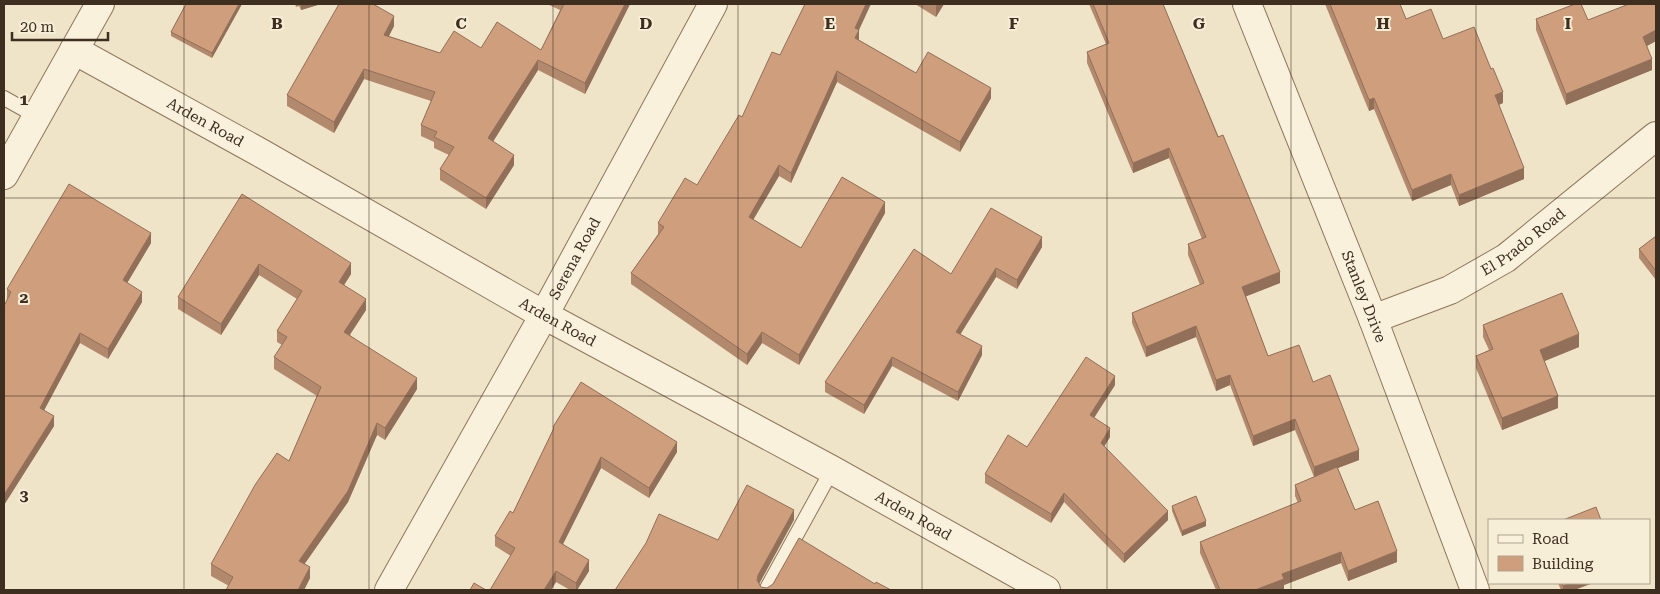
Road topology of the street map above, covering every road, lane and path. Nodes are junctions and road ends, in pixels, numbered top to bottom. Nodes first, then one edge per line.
1 (100, 4) edge
2 (713, 4) edge
3 (1247, 4) edge
4 (74, 50) junction
5 (4, 98) edge
6 (36, 116) junction
7 (1656, 136) edge
8 (4, 175) edge
9 (544, 314) junction
10 (1373, 319) junction
11 (832, 470) junction
12 (389, 590) edge
13 (766, 590) edge
14 (1046, 590) edge
15 (1475, 590) edge

1 - 4 street
2 - 9 street, Serena Road
3 - 10 street, Stanley Drive
4 - 6 street
4 - 9 street, Arden Road
5 - 6 lane
6 - 8 street
7 - 10 street, El Prado Road
9 - 11 street, Arden Road
9 - 12 street, Serena Road
10 - 15 street, Stanley Drive
11 - 13 lane
11 - 14 street, Arden Road

